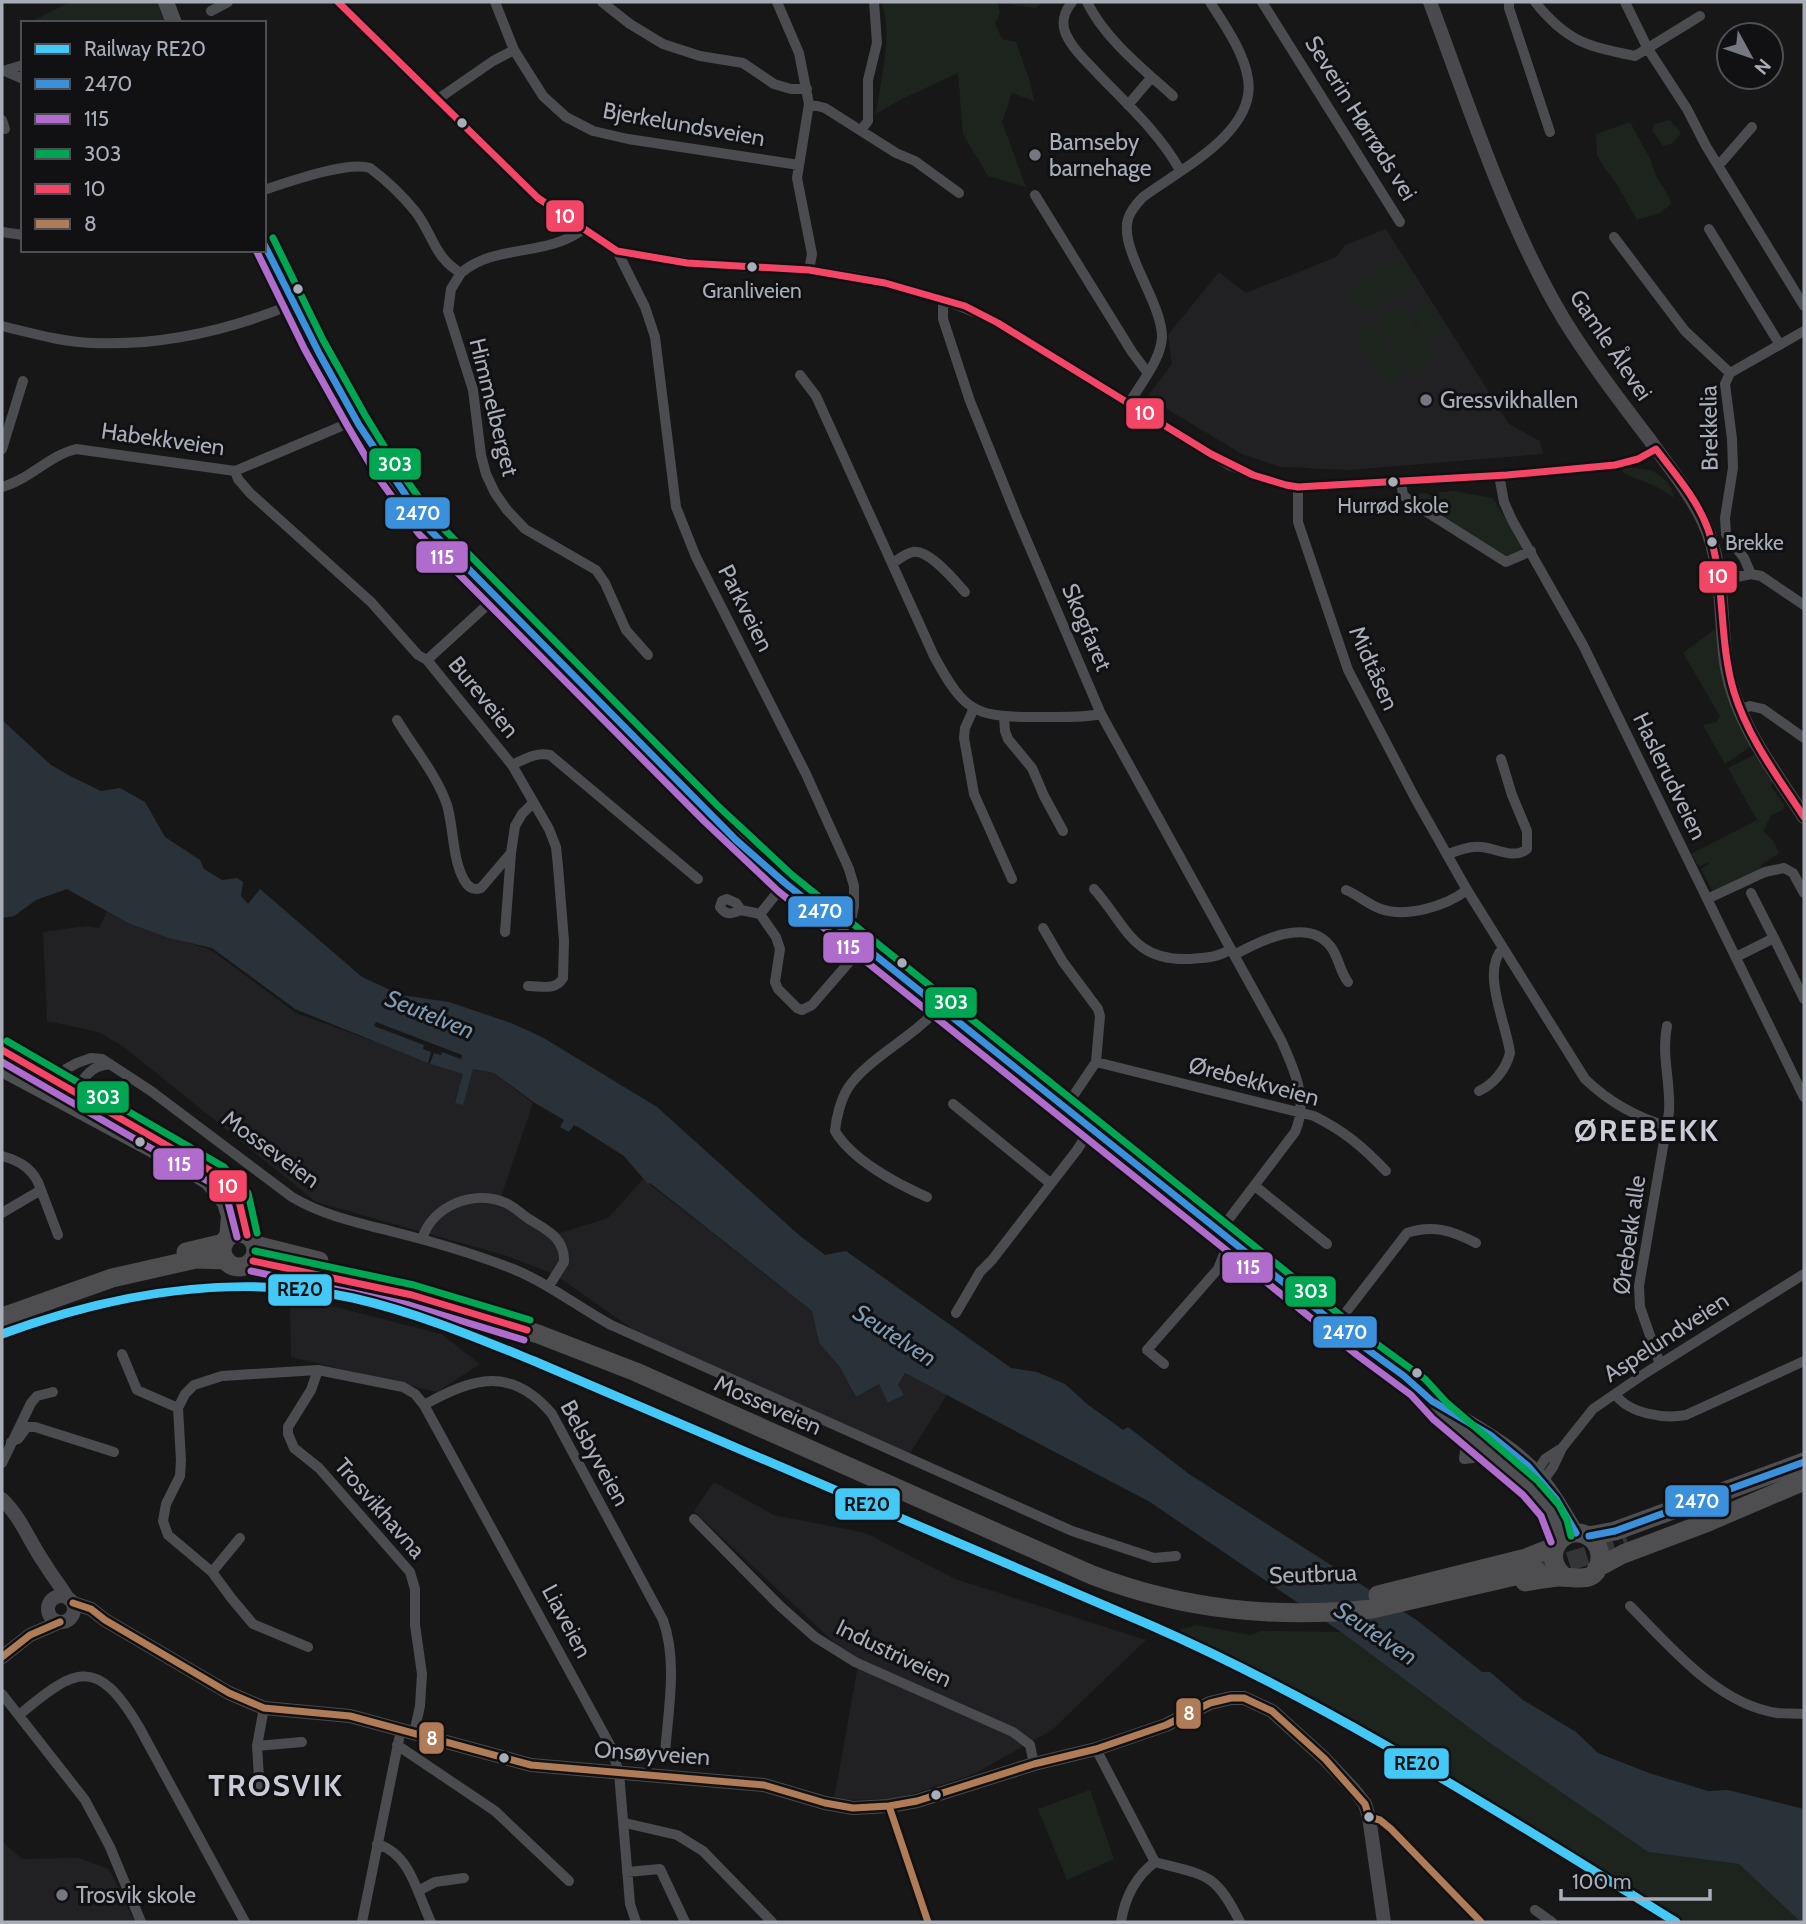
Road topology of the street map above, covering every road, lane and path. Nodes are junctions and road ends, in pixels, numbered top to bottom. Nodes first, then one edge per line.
1 (166, 2) edge
2 (228, 2) edge
3 (338, 2) edge
4 (495, 2) edge
5 (602, 2) edge
6 (777, 2) edge
7 (874, 2) edge
8 (1072, 2) edge
9 (1087, 2) edge
10 (1212, 2) edge
11 (1262, 2) edge
12 (1430, 2) edge
13 (1509, 2) edge
14 (1535, 2) edge
15 (1625, 2) edge
16 (211, 11) dead end
17 (1700, 16) dead end
18 (173, 21) edge
19 (1648, 49) junction
20 (514, 50) junction
21 (21, 66) edge
22 (3, 70) edge
23 (21, 78) edge
24 (1151, 78) junction
25 (807, 89) junction
26 (1173, 96) dead end
27 (438, 99) junction
28 (809, 104) junction
29 (1128, 105) junction
30 (1752, 127) dead end
31 (861, 130) junction
32 (1550, 132) dead end
33 (799, 165) junction
34 (1719, 165) junction
35 (1180, 170) junction
36 (266, 189) edge
37 (959, 193) dead end
38 (1035, 195) dead end
39 (1400, 222) dead end
40 (1709, 229) dead end
41 (582, 230) junction
42 (2, 232) edge
43 (21, 235) edge
44 (1614, 237) dead end
45 (266, 247) edge
46 (617, 251) junction
47 (809, 270) junction
48 (461, 273) junction
49 (1800, 289) edge
50 (943, 299) junction
51 (293, 303) junction
52 (1804, 306) edge
53 (2, 326) edge
54 (1804, 331) edge
55 (1780, 345) junction
56 (1147, 372) junction
57 (1730, 373) junction
58 (800, 375) dead end
59 (23, 381) dead end
60 (1129, 404) junction
61 (356, 420) junction
62 (2, 449) edge
63 (1656, 449) junction
64 (235, 471) junction
65 (1499, 475) junction
66 (1401, 482) junction
67 (3, 484) edge
68 (1298, 486) junction
69 (1531, 551) junction
70 (893, 563) junction
71 (1751, 574) junction
72 (1719, 581) junction
73 (965, 592) dead end
74 (496, 597) junction
75 (1804, 605) edge
76 (648, 655) dead end
77 (427, 660) junction
78 (974, 708) junction
79 (1740, 710) junction
80 (1101, 713) junction
81 (1004, 717) junction
82 (397, 720) dead end
83 (1804, 738) edge
84 (1501, 759) dead end
85 (512, 765) junction
86 (533, 803) junction
87 (1804, 817) edge
88 (1063, 831) dead end
89 (511, 853) junction
90 (1447, 855) junction
91 (698, 878) dead end
92 (1013, 879) dead end
93 (785, 883) junction
94 (1803, 887) edge
95 (1094, 889) dead end
96 (1346, 890) dead end
97 (1466, 890) junction
98 (1751, 893) dead end
99 (1707, 899) junction
100 (741, 910) dead end
101 (760, 914) junction
102 (1043, 928) dead end
103 (843, 929) junction
104 (505, 932) dead end
105 (1774, 938) junction
106 (1503, 948) junction
107 (1232, 952) junction
108 (857, 953) dead end
109 (1736, 957) junction
110 (1349, 982) dead end
111 (528, 986) dead end
112 (1804, 999) edge
113 (939, 1007) junction
114 (1667, 1026) dead end
115 (2, 1050) edge
116 (1096, 1062) junction
117 (110, 1065) junction
118 (2, 1069) edge
119 (56, 1080) junction
120 (74, 1090) junction
121 (1479, 1091) dead end
122 (1804, 1097) edge
123 (57, 1100) junction
124 (953, 1104) dead end
125 (1065, 1108) junction
126 (1301, 1112) junction
127 (1667, 1126) junction
128 (1094, 1131) junction
129 (2, 1156) edge
130 (1386, 1171) dead end
131 (1051, 1183) junction
132 (1255, 1186) junction
133 (41, 1190) junction
134 (927, 1197) dead end
135 (2, 1213) edge
136 (1219, 1231) junction
137 (58, 1235) dead end
138 (422, 1239) junction
139 (1327, 1244) dead end
140 (1476, 1244) dead end
141 (251, 1247) junction
142 (1238, 1247) junction
143 (226, 1248) junction
144 (1804, 1274) edge
145 (549, 1286) junction
146 (2, 1308) edge
147 (956, 1313) dead end
148 (2, 1317) edge
149 (1336, 1325) junction
150 (122, 1354) dead end
151 (1804, 1361) edge
152 (1164, 1364) dead end
153 (1660, 1364) junction
154 (318, 1370) junction
155 (52, 1392) dead end
156 (1615, 1394) junction
157 (424, 1405) junction
158 (178, 1408) junction
159 (11, 1442) junction
160 (114, 1452) dead end
161 (1804, 1462) edge
162 (2, 1463) edge
163 (1804, 1468) edge
164 (1804, 1478) edge
165 (1536, 1480) junction
166 (2, 1499) edge
167 (694, 1519) dead end
168 (240, 1538) dead end
169 (1570, 1539) junction
170 (1176, 1556) dead end
171 (46, 1566) junction
172 (1536, 1568) tunnel mouth
173 (1597, 1568) junction
174 (212, 1572) junction
175 (1565, 1577) junction
176 (1421, 1594) junction
177 (70, 1600) junction
178 (49, 1605) junction
179 (1630, 1606) dead end
180 (1254, 1607) joint
181 (65, 1620) junction
182 (105, 1620) junction
183 (30, 1635) junction
184 (308, 1647) dead end
185 (2, 1657) edge
186 (2, 1695) edge
187 (264, 1708) junction
188 (1804, 1714) edge
189 (19, 1715) junction
190 (408, 1731) junction
191 (302, 1742) dead end
192 (397, 1745) junction
193 (257, 1746) junction
194 (1096, 1749) junction
195 (665, 1754) dead end
196 (1034, 1764) junction
197 (620, 1773) junction
198 (260, 1793) dead end
199 (889, 1807) junction
200 (1369, 1817) junction
201 (625, 1823) junction
202 (377, 1844) junction
203 (1155, 1862) junction
204 (627, 1871) junction
205 (464, 1878) dead end
206 (569, 1881) dead end
207 (418, 1891) junction
208 (1535, 1910) dead end
209 (141, 1922) edge
210 (245, 1922) edge
211 (362, 1922) edge
212 (431, 1922) edge
213 (636, 1922) edge
214 (685, 1922) edge
215 (772, 1922) edge
216 (928, 1922) edge
217 (1121, 1922) edge
218 (1240, 1922) edge
219 (1384, 1922) edge
220 (1481, 1922) edge
221 (1552, 1922) edge

1 - 18 main road
2 - 16 street
3 - 27 street
4 - 20 street, Bjerkelundsveien
5 - 25 street
6 - 25 street
7 - 31 street
8 - 29 street
9 - 24 street
10 - 35 street
11 - 39 street, Severin Hørrøds vei
12 - 63 street, Gamle Ålevei
13 - 32 street
14 - 19 street
15 - 19 street
17 - 19 street
19 - 34 street
20 - 27 street
20 - 33 street, Bjerkelundsveien
21 - 22 street
22 - 23 street
24 - 26 street
24 - 29 street
25 - 28 street
27 - 41 street
28 - 31 street
28 - 33 street
29 - 35 street
30 - 34 street
31 - 37 street
33 - 47 street
34 - 49 street
35 - 56 street
36 - 48 street
38 - 56 street
40 - 55 street
41 - 46 street
41 - 48 street
42 - 43 street
44 - 57 street
45 - 51 main road
46 - 47 street
46 - 103 street, Parkveien
47 - 50 street
48 - 76 street, Himmelberget
49 - 52 street
50 - 60 street
50 - 80 street, Skogfaret
51 - 53 street
51 - 61 main road
54 - 55 street, Brekkelia
55 - 57 street, Brekkelia
56 - 60 street
57 - 71 street, Brekkelia
58 - 70 street
59 - 62 street
60 - 68 street
61 - 64 street, Habekkveien
61 - 74 main road
63 - 65 street
63 - 72 street, Gamle Ålevei
64 - 67 street, Habekkveien
64 - 77 street, Bureveien
65 - 66 street
65 - 69 street, Haslerudveien
66 - 68 street
66 - 69 street
68 - 90 street, Midtåsen
69 - 99 street, Haslerudveien
70 - 73 street
70 - 78 street
71 - 72 street
71 - 75 street
72 - 79 street, Gamle Ålevei
74 - 77 street
74 - 93 main road
77 - 85 street, Bureveien
78 - 81 street
78 - 92 street
79 - 83 street
79 - 87 street, Gamle Ålevei
80 - 81 street
80 - 107 street, Skogfaret
81 - 88 street
82 - 89 street
84 - 90 street
85 - 86 street, Bureveien
85 - 91 street
86 - 89 street
86 - 111 street, Bureveien
89 - 104 street
90 - 97 street, Midtåsen
93 - 101 street
93 - 103 main road
94 - 99 street
95 - 107 street
96 - 97 street
97 - 106 street, Midtåsen
98 - 105 street
99 - 109 street, Haslerudveien
100 - 101 street
101 - 108 street
102 - 116 street
103 - 113 main road
105 - 109 street
105 - 112 street
106 - 121 street
106 - 127 street, Midtåsen
107 - 110 street
107 - 126 street, Skogfaret
109 - 122 street, Haslerudveien
113 - 125 main road
113 - 134 street
114 - 127 street, Ørebekk alle
115 - 119 main road
116 - 125 street
116 - 126 street, Ørebekkveien
117 - 119 street, Mosseveien
117 - 120 street
117 - 138 street, Mosseveien
118 - 123 main road
119 - 120 main road
119 - 123 street
120 - 123 street
120 - 141 main road
123 - 143 main road
124 - 131 street
125 - 128 main road
126 - 130 street, Ørebekkveien
126 - 132 street
127 - 153 street, Ørebekk alle
128 - 131 street
128 - 136 main road
129 - 133 street
131 - 147 street
132 - 136 street
132 - 139 street
133 - 135 street
133 - 137 street
136 - 142 main road
138 - 145 street, Mosseveien
138 - 145 street
140 - 149 street
141 - 143 highway
141 - 143 highway, Mosseveien
141 - 180 highway, Mosseveien
142 - 149 main road
142 - 152 street
143 - 146 highway
143 - 148 highway
144 - 153 street, Aspelundveien
145 - 170 street, Mosseveien
149 - 165 main road
150 - 158 street
151 - 156 street
153 - 156 street, Aspelundveien
154 - 157 street
154 - 158 street
154 - 190 street, Trosvikhavna
155 - 159 street
156 - 165 street, Aspelundveien
157 - 195 street, Belsbyveien
157 - 197 street, Liaveien
158 - 174 street
159 - 160 street
159 - 162 street
161 - 169 highway
163 - 164 highway
164 - 173 highway
165 - 169 main road
166 - 171 street, Onsøyveien
167 - 196 street, Industriveien
168 - 174 street
169 - 173 highway
169 - 175 highway
169 - 176 highway
171 - 177 street, Onsøyveien
171 - 178 street, Onsøyveien
172 - 176 highway
173 - 175 highway
174 - 184 street
175 - 176 highway
176 - 180 highway, Seutbrua
177 - 178 street
177 - 181 street
177 - 182 street, Onsøyveien
178 - 181 street
178 - 183 street
179 - 188 street
181 - 182 street, Onsøyveien
181 - 183 street
182 - 187 street, Onsøyveien
183 - 185 street
186 - 189 street
187 - 190 street, Onsøyveien
187 - 193 street
189 - 209 street
189 - 210 street
190 - 192 street
190 - 197 street, Onsøyveien
191 - 193 street
192 - 202 street
192 - 206 street
193 - 198 street
194 - 196 street, Onsøyveien
194 - 200 street, Onsøyveien
194 - 203 street
196 - 199 street, Onsøyveien
197 - 199 street, Onsøyveien
197 - 201 street, Liaveien
199 - 216 street
200 - 219 street
200 - 220 street
201 - 204 street, Liaveien
201 - 215 street
202 - 207 street
202 - 211 street
203 - 217 street
203 - 218 street
204 - 213 street, Liaveien
204 - 214 street
205 - 207 street
207 - 212 street
208 - 221 street

